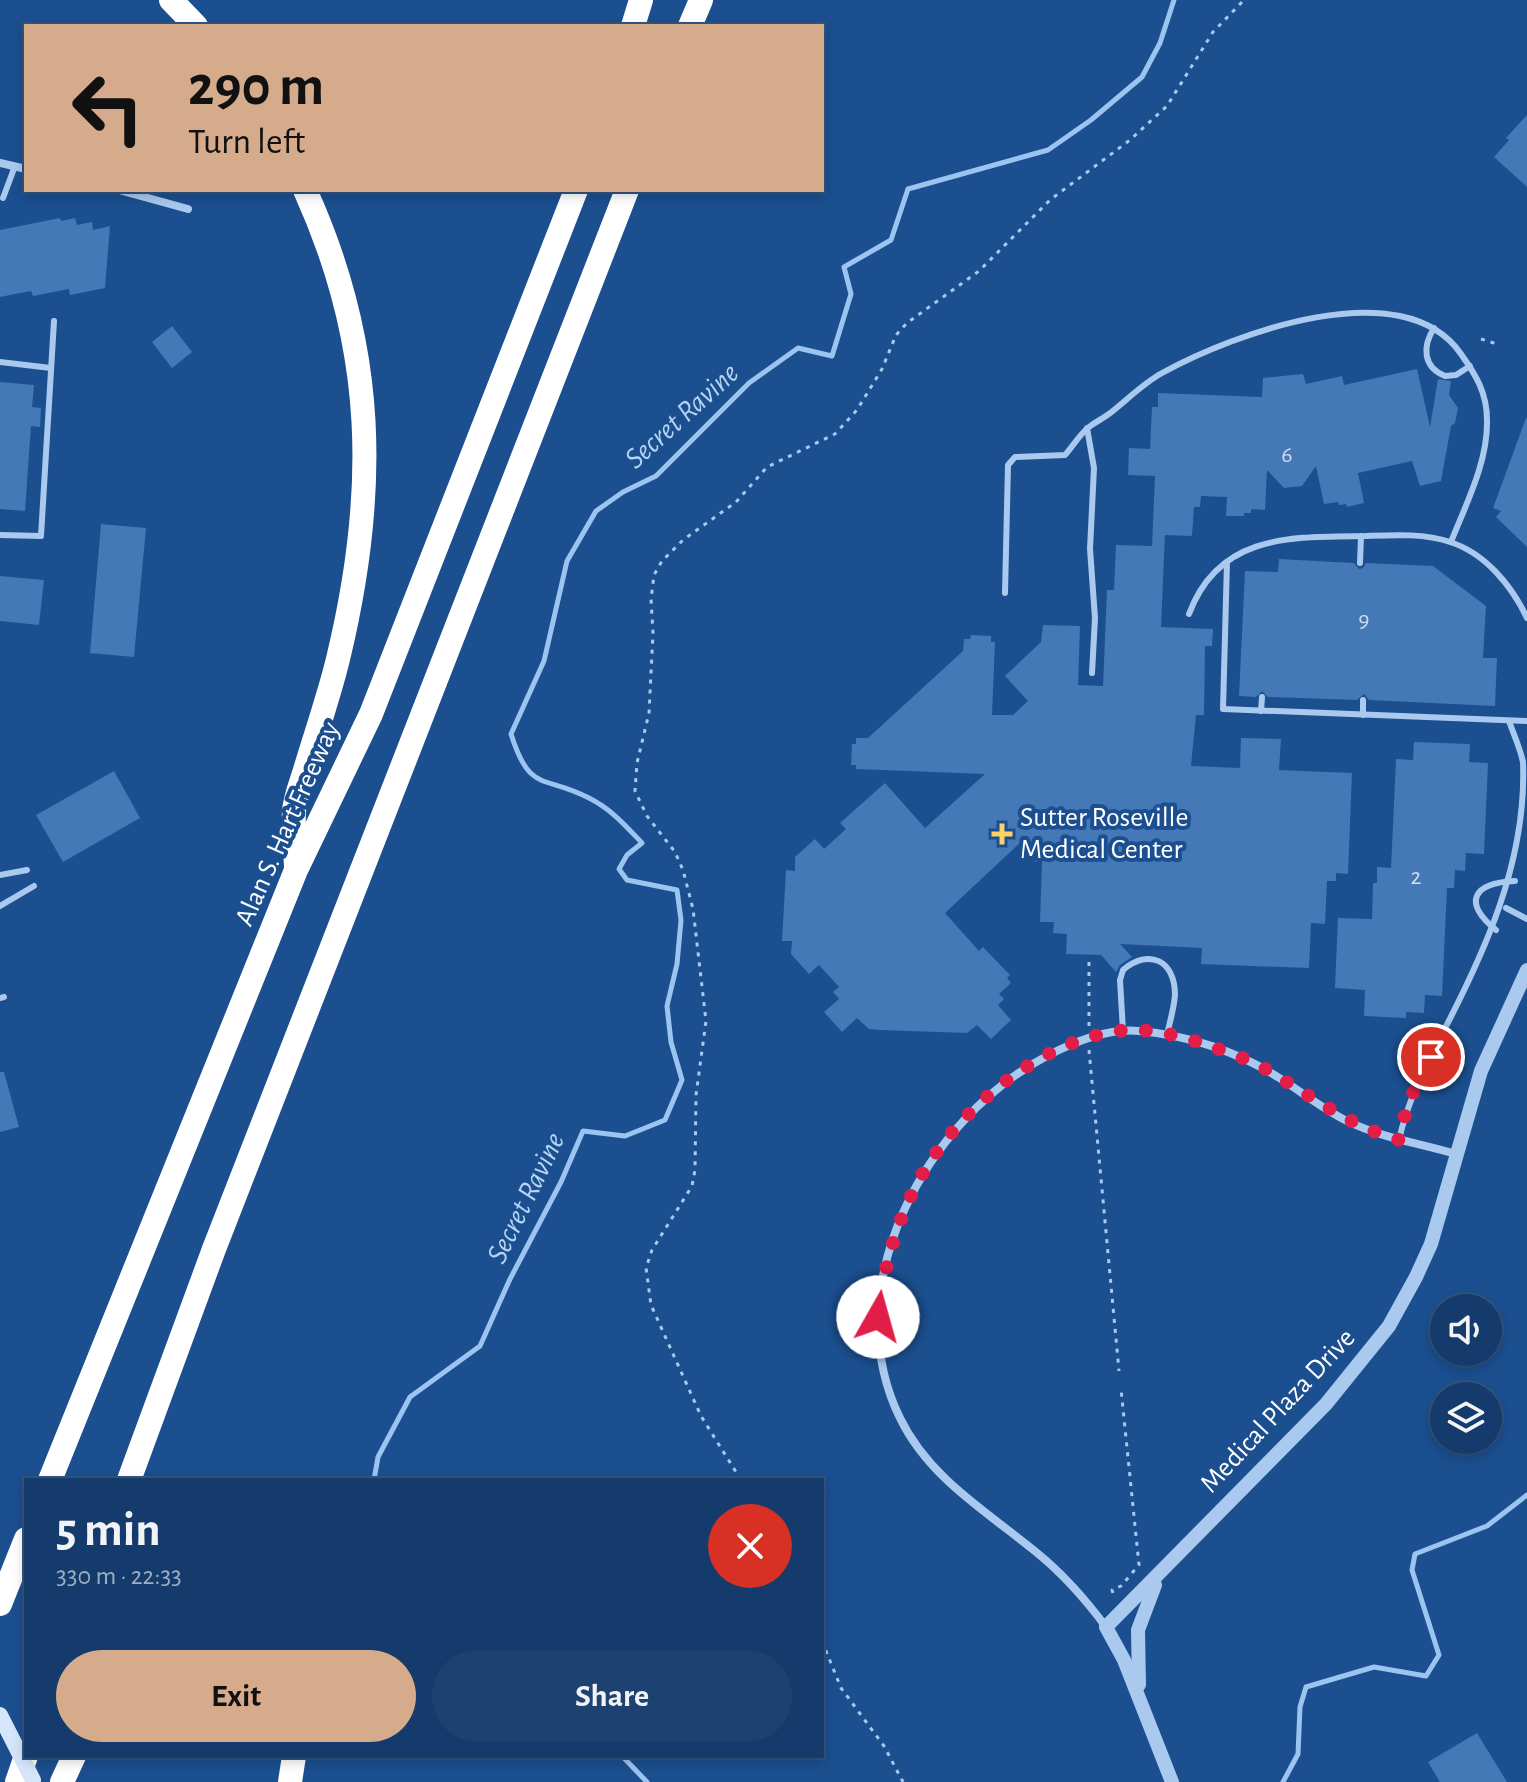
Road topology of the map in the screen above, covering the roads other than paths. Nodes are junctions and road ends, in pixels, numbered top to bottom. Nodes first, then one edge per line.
1 (171, 0) edge
2 (641, 0) edge
3 (701, 0) edge
4 (194, 24) edge
5 (634, 24) edge
6 (691, 24) edge
7 (0, 163) edge
8 (15, 166) junction
9 (24, 168) edge
10 (126, 192) edge
11 (306, 192) edge
12 (575, 192) edge
13 (626, 192) edge
14 (3, 198) dead end
15 (188, 209) dead end
16 (54, 321) dead end
17 (1434, 328) junction
18 (0, 362) edge
19 (1470, 366) junction
20 (51, 368) junction
21 (1087, 428) junction
22 (0, 535) edge
23 (1361, 536) junction
24 (1451, 542) junction
25 (1227, 562) junction
26 (1360, 563) dead end
27 (1005, 593) dead end
28 (1189, 614) dead end
29 (1527, 618) edge
30 (1092, 673) dead end
31 (1262, 697) dead end
32 (1363, 700) dead end
33 (1261, 711) junction
34 (1363, 715) junction
35 (1509, 721) junction
36 (1527, 721) edge
37 (27, 870) dead end
38 (296, 870) junction
39 (0, 875) edge
40 (1515, 881) junction
41 (34, 886) dead end
42 (0, 906) edge
43 (1506, 908) junction
44 (1527, 919) edge
45 (1496, 930) junction
46 (1527, 970) edge
47 (1123, 1031) junction
48 (1167, 1034) junction
49 (1399, 1140) junction
50 (1456, 1154) junction
51 (51, 1478) edge
52 (130, 1478) edge
53 (24, 1544) edge
54 (1163, 1570) junction
55 (0, 1604) edge
56 (1106, 1627) junction
57 (1140, 1698) junction
58 (0, 1715) edge
59 (26, 1758) edge
60 (73, 1758) edge
61 (294, 1758) edge
62 (1171, 1778) edge
63 (29, 1781) edge
64 (62, 1782) edge
65 (290, 1782) edge

1 - 4 highway
2 - 5 highway
3 - 6 highway
7 - 8 street
8 - 9 street
8 - 14 lane
10 - 15 street
11 - 38 highway
12 - 38 highway, Alan S. Hart Freeway
13 - 52 highway
16 - 20 lane
17 - 19 lane
17 - 19 lane
17 - 21 lane
18 - 20 lane
19 - 24 lane
20 - 22 lane
21 - 27 lane
21 - 30 lane
23 - 24 lane
23 - 25 lane
23 - 26 lane
24 - 29 lane
25 - 28 lane
25 - 33 lane
31 - 33 lane
32 - 34 lane
33 - 34 lane
34 - 35 lane
35 - 36 lane
35 - 40 lane
37 - 39 lane
38 - 51 highway, Alan S. Hart Freeway
40 - 43 lane
40 - 45 lane
41 - 42 lane
43 - 44 lane
43 - 45 lane
45 - 49 lane
46 - 50 street, Medical Plaza Drive
47 - 48 street
47 - 48 lane
47 - 56 street
48 - 49 street
49 - 50 street
50 - 54 street, Medical Plaza Drive
53 - 55 highway
54 - 56 street, Medical Plaza Drive
54 - 57 street
56 - 57 street
57 - 62 street
58 - 63 main road, bridge
59 - 63 highway
60 - 64 highway
61 - 65 highway

